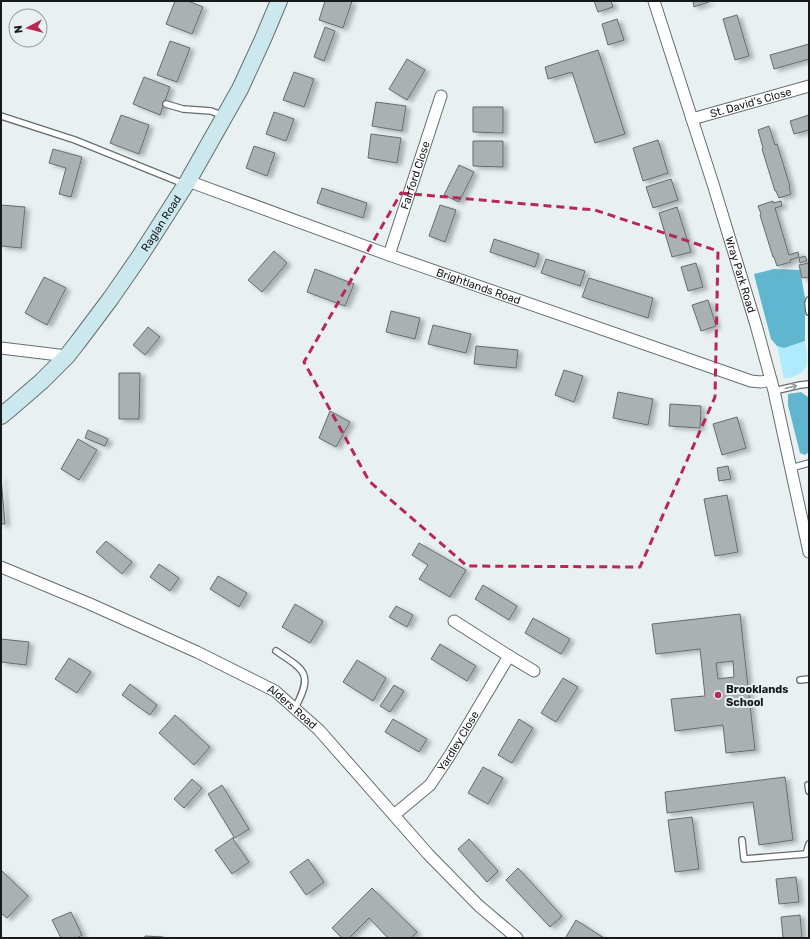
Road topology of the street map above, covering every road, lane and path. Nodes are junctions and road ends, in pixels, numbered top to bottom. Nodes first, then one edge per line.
1 (279, 1) edge
2 (654, 1) edge
3 (809, 86) edge
4 (441, 96) dead end
5 (166, 104) dead end
6 (1, 116) edge
7 (224, 116) junction
8 (692, 119) junction
9 (187, 183) junction
10 (389, 255) junction
11 (809, 300) edge
12 (809, 312) edge
13 (1, 348) edge
14 (66, 356) junction
15 (771, 380) junction
16 (809, 384) edge
17 (774, 392) junction
18 (1, 416) edge
19 (809, 463) edge
20 (791, 468) junction
21 (809, 552) edge
22 (1, 567) edge
23 (454, 621) dead end
24 (276, 651) dead end
25 (508, 656) junction
26 (534, 671) dead end
27 (809, 679) edge
28 (800, 680) dead end
29 (295, 708) junction
30 (394, 815) junction
31 (742, 840) dead end
32 (809, 844) edge
33 (517, 938) edge

1 - 7 street, Raglan Road
2 - 8 street, Wray Park Road
3 - 8 street, St. David's Close
4 - 10 street, Fairford Close
5 - 7 lane
6 - 9 lane
7 - 9 street, Raglan Road
8 - 15 street, Wray Park Road
9 - 10 street, Brightlands Road
9 - 14 street, Raglan Road
10 - 15 street, Brightlands Road
11 - 12 lane
13 - 14 street
14 - 18 street, Raglan Road
15 - 17 street, Wray Park Road
17 -> 16 lane
17 - 20 street, Wray Park Road
19 - 20 lane
20 - 21 street, Wray Park Road
22 - 29 street, Alders Road
23 - 25 street
24 - 29 lane
25 - 26 street
25 - 30 street, Yardley Close
27 - 28 lane
29 - 30 street, Alders Road
30 - 33 street, Alders Road
31 - 32 lane

